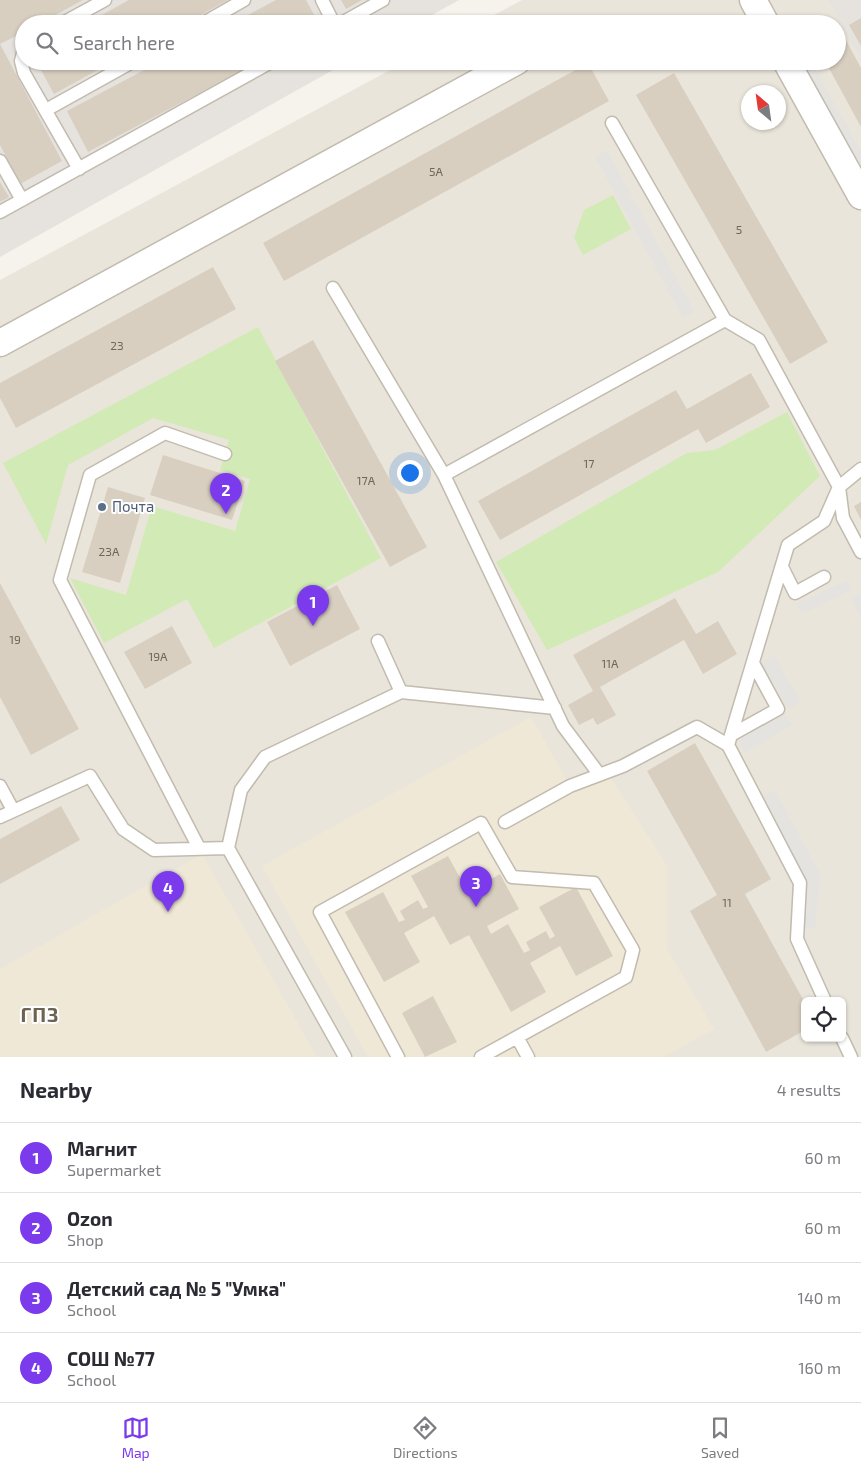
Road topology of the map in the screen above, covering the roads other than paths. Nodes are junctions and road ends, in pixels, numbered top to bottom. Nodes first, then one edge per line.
1 (105, 0) edge
2 (244, 0) edge
3 (322, 0) edge
4 (383, 0) edge
5 (753, 0) edge
6 (78, 15) edge
7 (218, 15) edge
8 (330, 15) edge
9 (356, 15) edge
10 (761, 15) edge
11 (23, 70) edge
12 (118, 70) edge
13 (257, 70) edge
14 (500, 70) edge
15 (791, 70) edge
16 (46, 110) junction
17 (612, 122) dead end
18 (0, 161) edge
19 (79, 168) junction
20 (861, 196) edge
21 (22, 200) junction
22 (0, 212) edge
23 (333, 288) dead end
24 (724, 320) junction
25 (0, 343) edge
26 (225, 454) dead end
27 (861, 469) edge
28 (444, 475) junction
29 (839, 487) junction
30 (861, 552) edge
31 (782, 568) junction
32 (824, 577) dead end
33 (378, 641) dead end
34 (753, 663) junction
35 (402, 692) junction
36 (555, 708) junction
37 (729, 740) junction
38 (599, 774) junction
39 (0, 786) edge
40 (13, 810) junction
41 (0, 817) edge
42 (506, 822) dead end
43 (199, 848) junction
44 (228, 848) junction
45 (823, 997) edge
46 (517, 1037) junction
47 (844, 1042) edge
48 (345, 1057) edge
49 (398, 1057) edge
50 (481, 1057) edge
51 (528, 1057) edge
52 (851, 1057) edge

1 - 6 lane
2 - 7 lane
3 - 8 lane
4 - 9 lane
5 - 10 street
11 - 16 lane
12 - 16 lane
13 - 19 lane
14 - 25 street
15 - 20 street
16 - 19 lane
17 - 24 lane
18 - 21 lane
19 - 21 lane
21 - 22 lane
23 - 28 lane
24 - 28 lane
24 - 29 lane
26 - 43 lane
27 - 29 lane
28 - 36 lane
29 - 30 lane
29 - 31 lane
31 - 32 lane
31 - 34 lane
33 - 35 lane
34 - 37 lane
34 - 37 lane
35 - 36 lane
35 - 44 lane
36 - 38 lane
37 - 38 lane
37 - 45 lane
38 - 42 lane
39 - 40 lane
40 - 41 lane
40 - 43 lane
43 - 44 lane
44 - 48 lane
46 - 49 lane
46 - 50 lane
46 - 51 lane
47 - 52 lane

